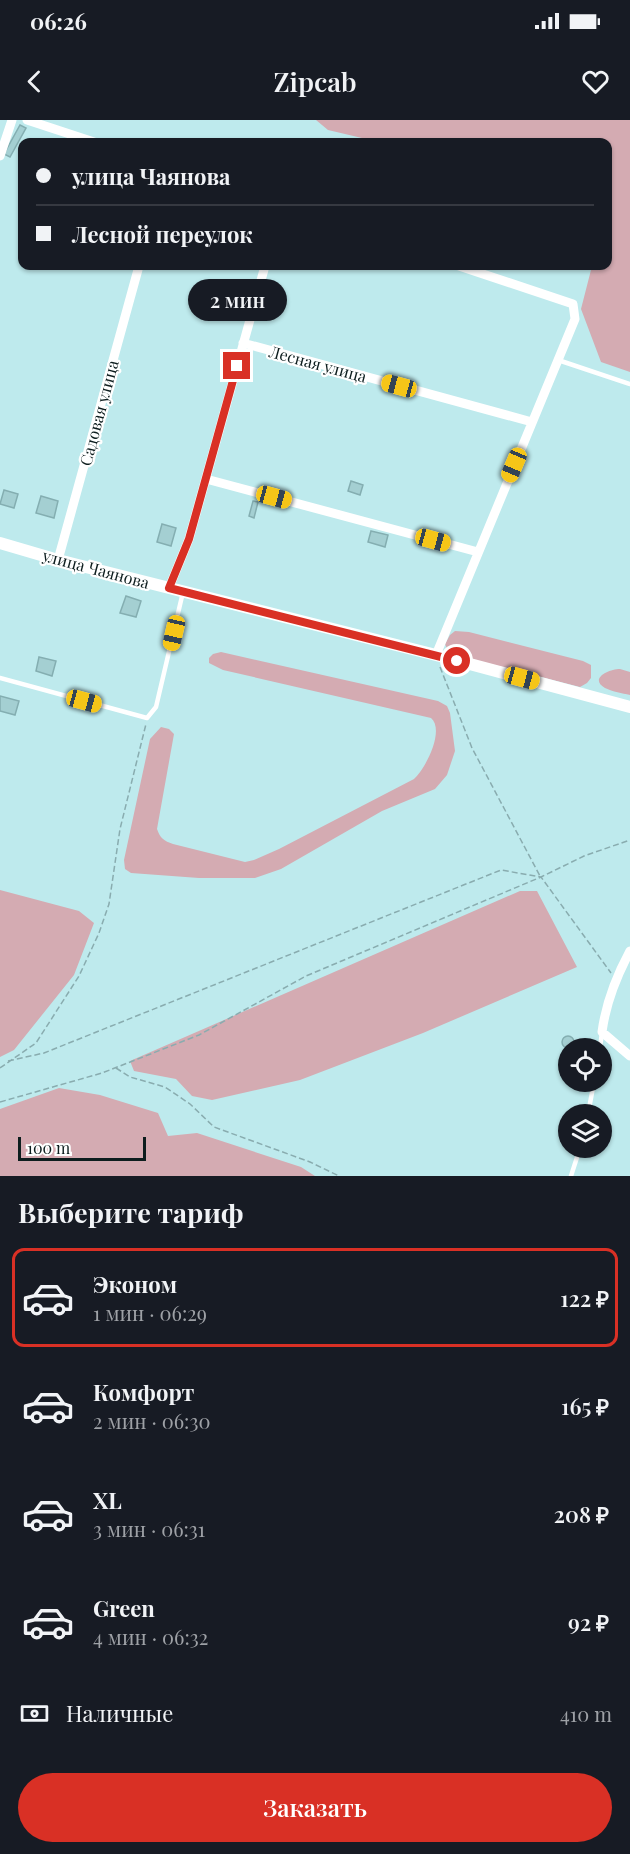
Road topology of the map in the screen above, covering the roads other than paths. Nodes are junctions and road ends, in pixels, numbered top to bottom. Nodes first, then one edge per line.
1 (12, 120) edge
2 (27, 120) edge
3 (82, 138) edge
4 (0, 156) edge
5 (138, 270) edge
6 (264, 270) edge
7 (471, 270) edge
8 (243, 343) junction
9 (558, 360) junction
10 (630, 384) edge
11 (532, 422) junction
12 (206, 479) junction
13 (0, 543) edge
14 (478, 552) junction
15 (58, 560) junction
16 (169, 588) junction
17 (183, 592) junction
18 (436, 655) junction
19 (0, 678) edge
20 (630, 707) edge
21 (630, 951) edge
22 (602, 1032) junction
23 (601, 1038) edge
24 (630, 1056) edge
25 (577, 1158) edge
26 (572, 1176) edge

1 - 4 street
2 - 3 street
5 - 15 street, Садовая улица
6 - 8 street
7 - 9 street
8 - 11 street, Лесная улица
8 - 12 street
9 - 10 lane
9 - 11 street
11 - 14 street
12 - 14 street
12 - 16 street
13 - 15 street, улица Чаянова
14 - 18 street
15 - 16 street, улица Чаянова
16 - 17 street, улица Чаянова
17 - 18 street, улица Чаянова
17 - 19 lane
18 - 20 street, улица Чаянова
21 - 22 street
22 - 23 lane
22 - 24 street
25 - 26 lane

